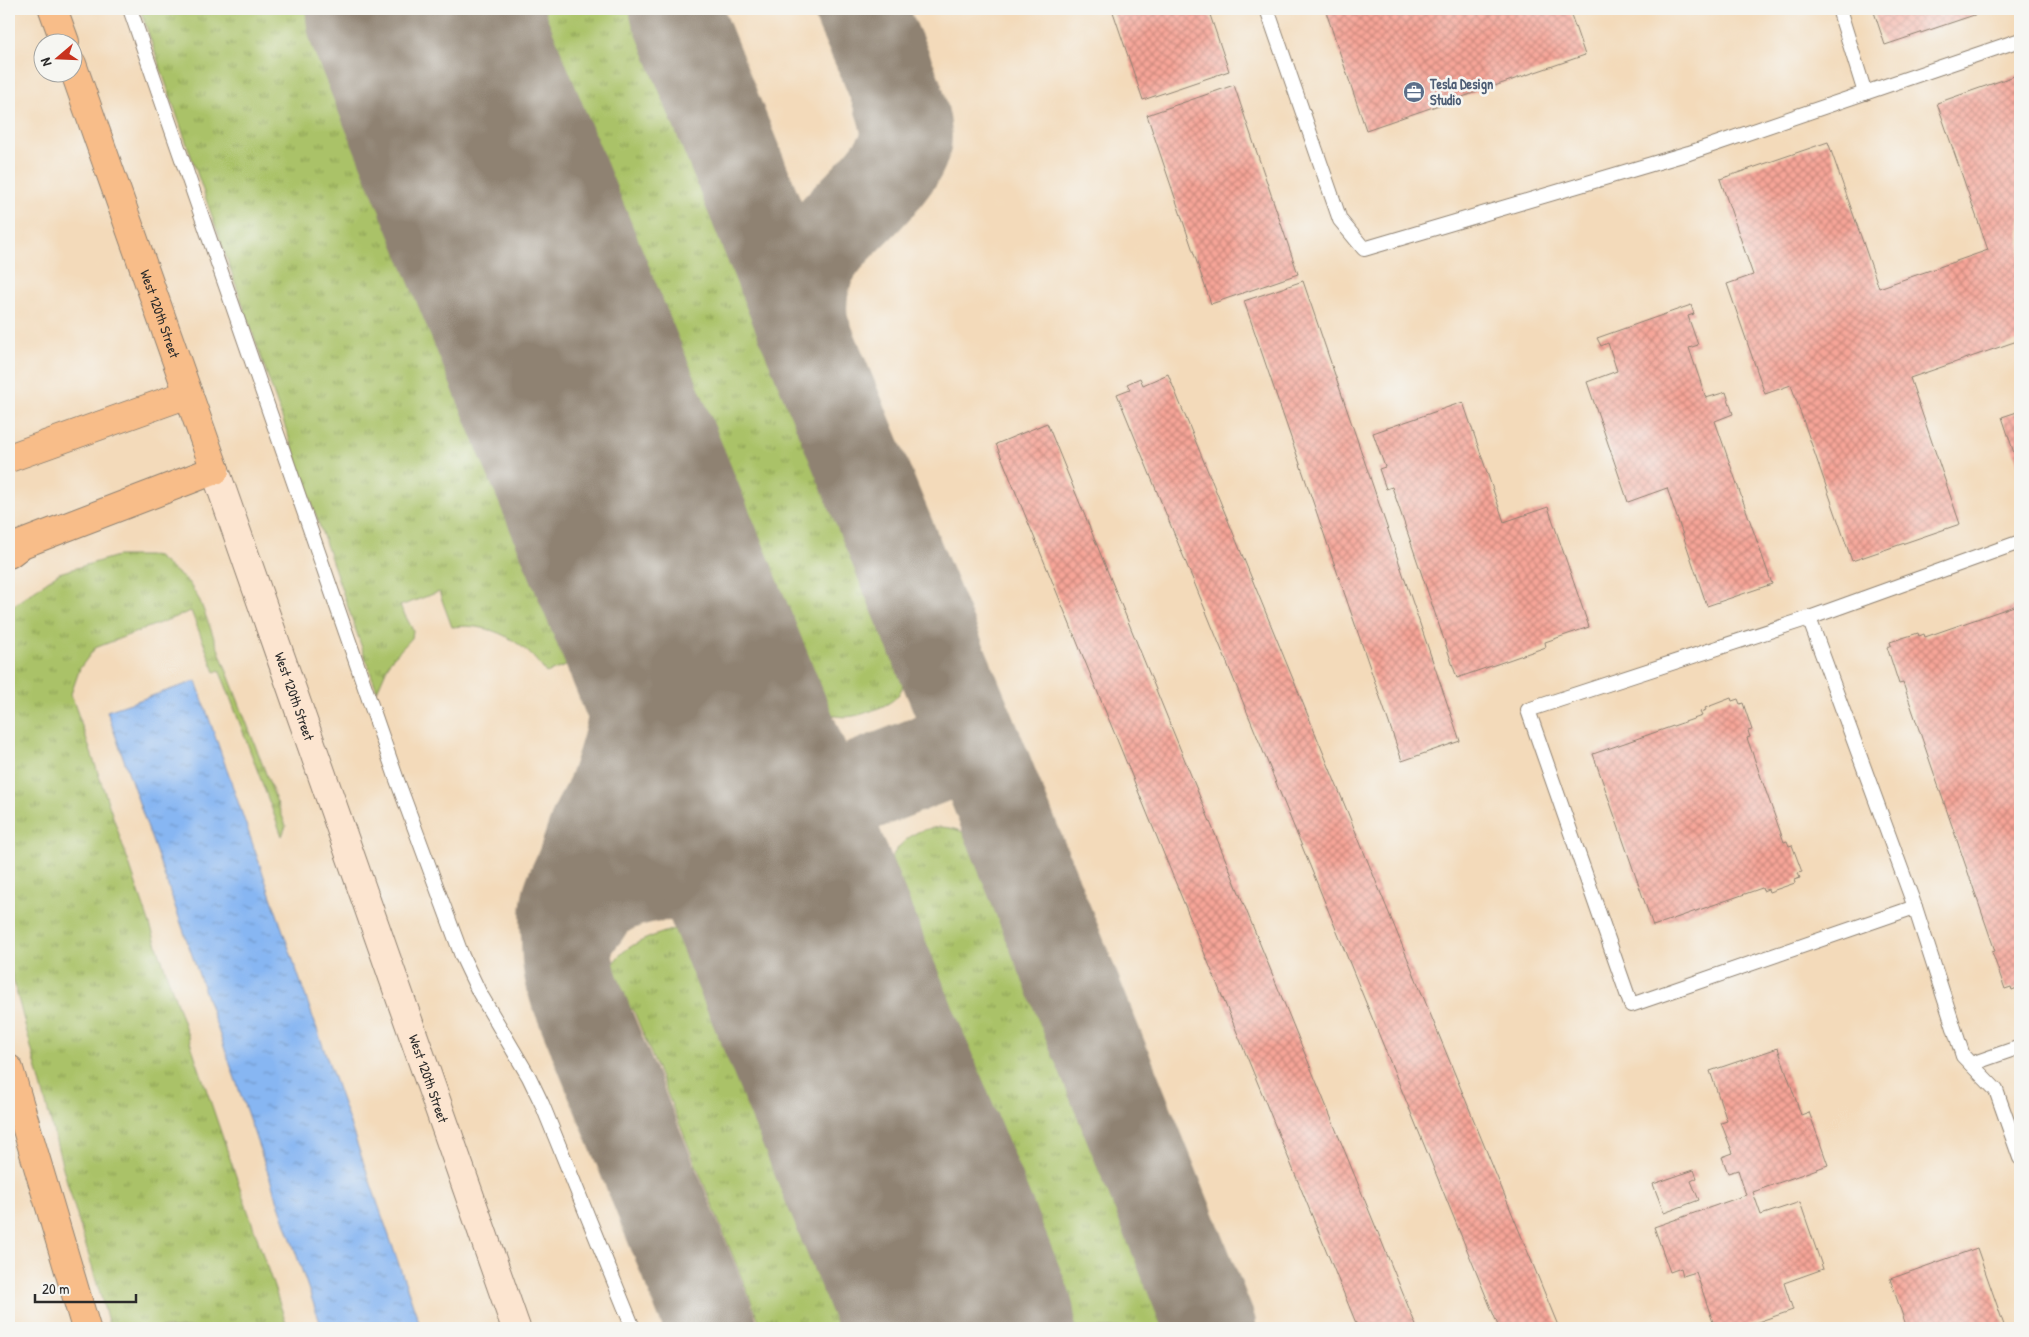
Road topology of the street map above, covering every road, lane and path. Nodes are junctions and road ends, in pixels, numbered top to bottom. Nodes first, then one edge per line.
1 (53, 9) edge
2 (130, 9) edge
3 (1267, 9) edge
4 (1839, 9) edge
5 (61, 32) edge
6 (2020, 40) edge
7 (78, 82) edge
8 (1865, 93) junction
9 (188, 394) junction
10 (9, 458) edge
11 (215, 470) junction
12 (2020, 542) edge
13 (9, 554) edge
14 (1809, 618) junction
15 (1915, 906) junction
16 (2020, 1047) edge
17 (1971, 1064) junction
18 (9, 1069) edge
19 (2020, 1158) edge
20 (86, 1328) edge
21 (516, 1328) edge
22 (633, 1328) edge

1 - 5 main road
2 - 22 lane
3 - 8 lane
4 - 8 lane
6 - 8 lane
7 - 9 main road, West 120th Street
9 - 10 main road
9 - 11 main road, West 120th Street
11 - 13 main road
11 - 21 main road, West 120th Street
12 - 14 lane
14 - 15 lane
14 - 15 lane
15 - 17 lane
16 - 17 lane
17 - 19 lane
18 - 20 main road

